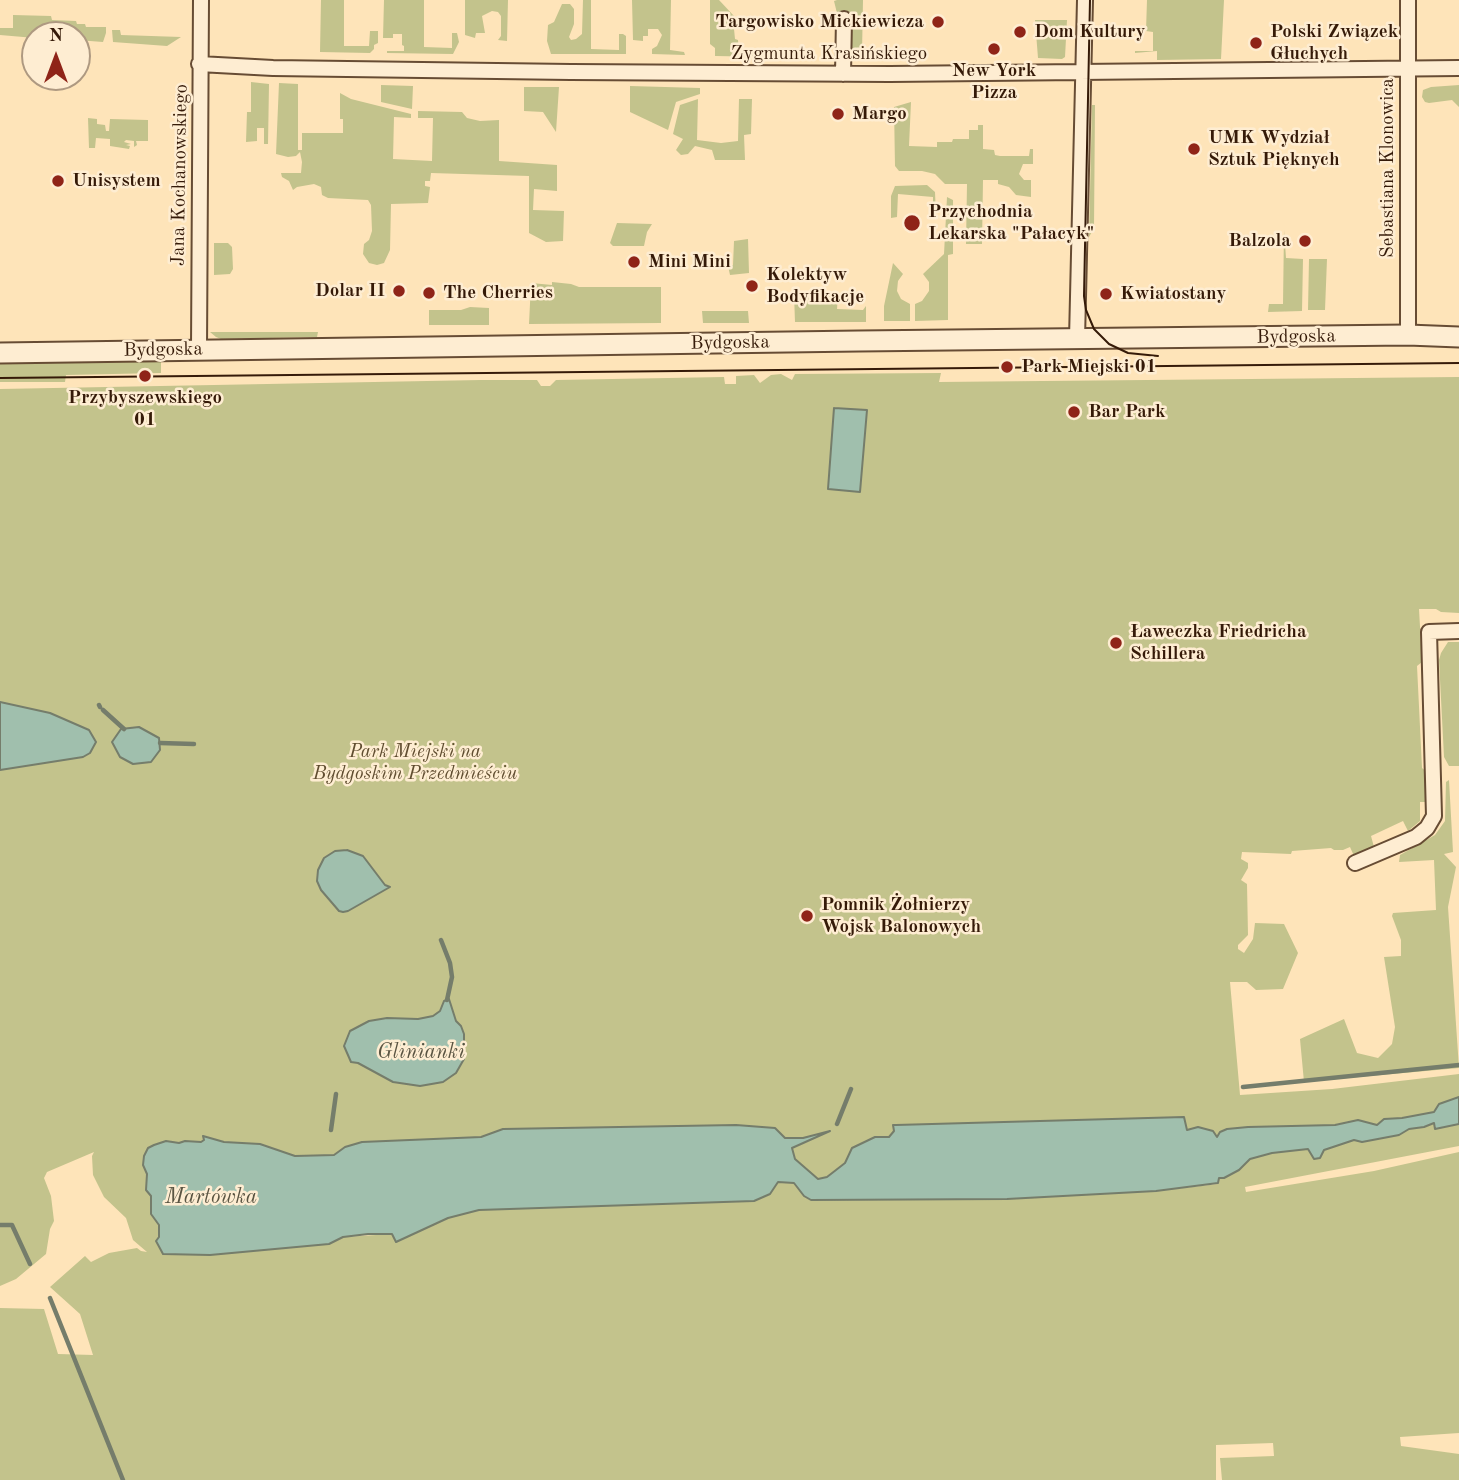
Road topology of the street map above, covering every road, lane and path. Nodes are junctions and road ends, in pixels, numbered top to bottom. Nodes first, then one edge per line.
1 (201, 0) edge
2 (1084, 0) edge
3 (1408, 0) edge
4 (844, 19) dead end
5 (200, 64) junction
6 (1459, 68) edge
7 (1407, 69) junction
8 (1083, 73) junction
9 (843, 74) junction
10 (1408, 335) junction
11 (1459, 337) edge
12 (1077, 339) junction
13 (199, 349) junction
14 (0, 353) edge
15 (1459, 631) edge
16 (1355, 863) dead end

1 - 5 street, Jana Kochanowskiego
2 - 8 street
3 - 7 street, Sebastiana Klonowica
4 - 9 street
5 - 9 street, Zygmunta Krasińskiego
5 - 13 street, Jana Kochanowskiego
6 - 7 street, Zygmunta Krasińskiego
7 - 8 street, Zygmunta Krasińskiego
7 - 10 street, Sebastiana Klonowica
8 - 9 street, Zygmunta Krasińskiego
8 - 12 street
10 - 11 street, Bydgoska
10 - 12 street, Bydgoska
12 - 13 street, Bydgoska
13 - 14 street, Bydgoska
15 - 16 street

